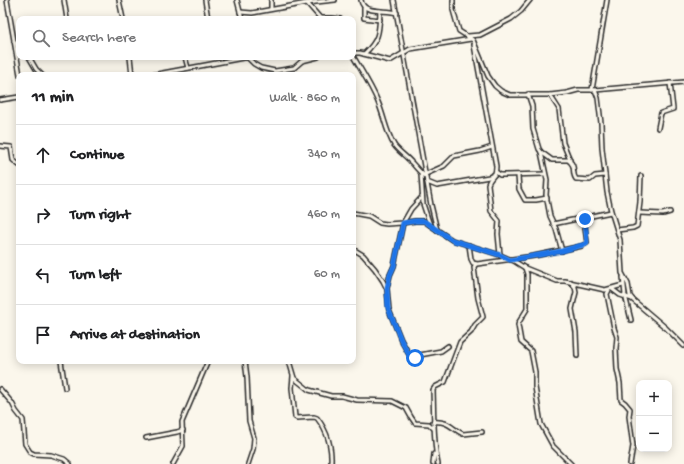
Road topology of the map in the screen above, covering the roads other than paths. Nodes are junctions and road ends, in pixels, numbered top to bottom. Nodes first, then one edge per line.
1 (7, 0) edge
2 (64, 0) edge
3 (119, 0) edge
4 (205, 0) edge
5 (238, 0) edge
6 (271, 0) edge
7 (335, 0) edge
8 (361, 0) edge
9 (394, 0) edge
10 (453, 0) edge
11 (530, 0) edge
12 (606, 0) edge
13 (320, 1) edge
14 (307, 3) junction
15 (364, 8) junction
16 (271, 9) junction
17 (380, 10) junction
18 (240, 12) junction
19 (397, 13) junction
20 (67, 16) edge
21 (122, 16) edge
22 (208, 16) edge
23 (241, 16) edge
24 (318, 16) edge
25 (380, 20) junction
26 (471, 39) junction
27 (14, 41) joint
28 (16, 52) edge
29 (404, 53) junction
30 (364, 54) junction
31 (356, 55) edge
32 (17, 60) edge
33 (31, 60) edge
34 (130, 60) edge
35 (186, 60) edge
36 (216, 60) edge
37 (230, 60) edge
38 (251, 60) edge
39 (306, 60) edge
40 (355, 60) edge
41 (217, 63) junction
42 (188, 68) junction
43 (19, 72) edge
44 (38, 72) edge
45 (132, 72) edge
46 (167, 72) edge
47 (684, 82) edge
48 (670, 83) junction
49 (594, 90) junction
50 (528, 94) junction
51 (550, 94) junction
52 (16, 97) edge
53 (0, 100) edge
54 (658, 128) dead end
55 (0, 146) edge
56 (492, 147) junction
57 (541, 152) junction
58 (570, 160) junction
59 (16, 162) edge
60 (421, 173) junction
61 (496, 173) junction
62 (545, 174) junction
63 (605, 174) junction
64 (426, 176) junction
65 (518, 176) junction
66 (641, 176) dead end
67 (427, 182) junction
68 (422, 197) junction
69 (547, 198) junction
70 (611, 212) junction
71 (670, 212) dead end
72 (639, 213) junction
73 (356, 214) edge
74 (586, 217) junction
75 (403, 223) junction
76 (553, 224) junction
77 (430, 225) junction
78 (617, 230) junction
79 (437, 231) junction
80 (469, 245) junction
81 (356, 251) edge
82 (562, 251) junction
83 (500, 255) junction
84 (510, 260) junction
85 (476, 264) junction
86 (525, 268) junction
87 (624, 277) junction
88 (571, 282) junction
89 (623, 285) junction
90 (387, 288) junction
91 (611, 289) junction
92 (626, 297) junction
93 (632, 298) junction
94 (631, 320) dead end
95 (448, 346) dead end
96 (684, 346) edge
97 (577, 356) dead end
98 (61, 364) edge
99 (207, 364) edge
100 (245, 364) edge
101 (290, 364) edge
102 (293, 376) junction
103 (65, 388) dead end
104 (0, 389) edge
105 (433, 422) junction
106 (434, 429) junction
107 (182, 430) junction
108 (482, 432) dead end
109 (146, 438) dead end
110 (436, 448) junction
111 (70, 464) edge
112 (174, 464) edge
113 (248, 464) edge
114 (331, 464) edge
115 (433, 464) edge
116 (438, 464) edge
117 (571, 464) edge
118 (630, 464) edge

1 - 27 street
2 - 20 street
3 - 21 street
4 - 22 street
5 - 18 street
6 - 16 street
7 - 13 street
8 - 15 street
9 - 19 street
10 - 26 street
11 - 26 street
12 - 49 street
13 - 14 street
14 - 16 street
14 - 24 street
15 - 17 street
15 - 25 street
16 - 18 street
17 - 19 street
17 - 25 street
18 - 23 street
19 - 29 street
25 - 30 street
26 - 29 street
26 - 50 street
26 - 56 street
27 - 28 street
29 - 30 street
29 - 64 street
30 - 31 street
32 - 43 street
33 - 44 street
34 - 45 street
35 - 42 street
36 - 41 street
37 - 41 street
38 - 39 street
40 - 60 street
41 - 42 street
42 - 46 street
47 - 48 street
48 - 49 street
48 - 54 street
49 - 51 street
49 - 63 street
50 - 51 street
50 - 57 street
51 - 58 street
52 - 53 street
55 - 59 street
56 - 61 street
56 - 64 street
57 - 58 street
57 - 62 street
58 - 63 street
60 - 64 street
60 - 68 street
61 - 65 street
61 - 67 street
61 - 83 street
62 - 65 street
62 - 69 street
63 - 70 street
64 - 67 street
65 - 69 street
66 - 72 street
67 - 79 street
68 - 75 street
68 - 77 street
69 - 76 street
70 - 74 street
70 - 78 street
71 - 72 street
72 - 78 street
73 - 75 street
74 - 76 street
74 - 82 street
75 - 77 street
75 - 90 street
76 - 82 street
77 - 79 street
78 - 87 street
79 - 80 street
80 - 83 street
80 - 85 street
81 - 90 street
82 - 84 street
83 - 84 street
84 - 85 street
84 - 86 street
85 - 105 street
86 - 88 street
86 - 117 street
87 - 89 street
87 - 93 street
88 - 91 street
88 - 97 street
89 - 91 street
89 - 92 street
90 - 95 street
91 - 92 street
91 - 118 street
92 - 93 street
92 - 94 street
93 - 96 street
98 - 103 street
99 - 107 street
100 - 113 street
101 - 102 street
102 - 106 street
102 - 114 street
104 - 111 street
105 - 106 street
105 - 108 street
106 - 110 street
107 - 109 street
107 - 112 street
110 - 115 street
110 - 116 street

